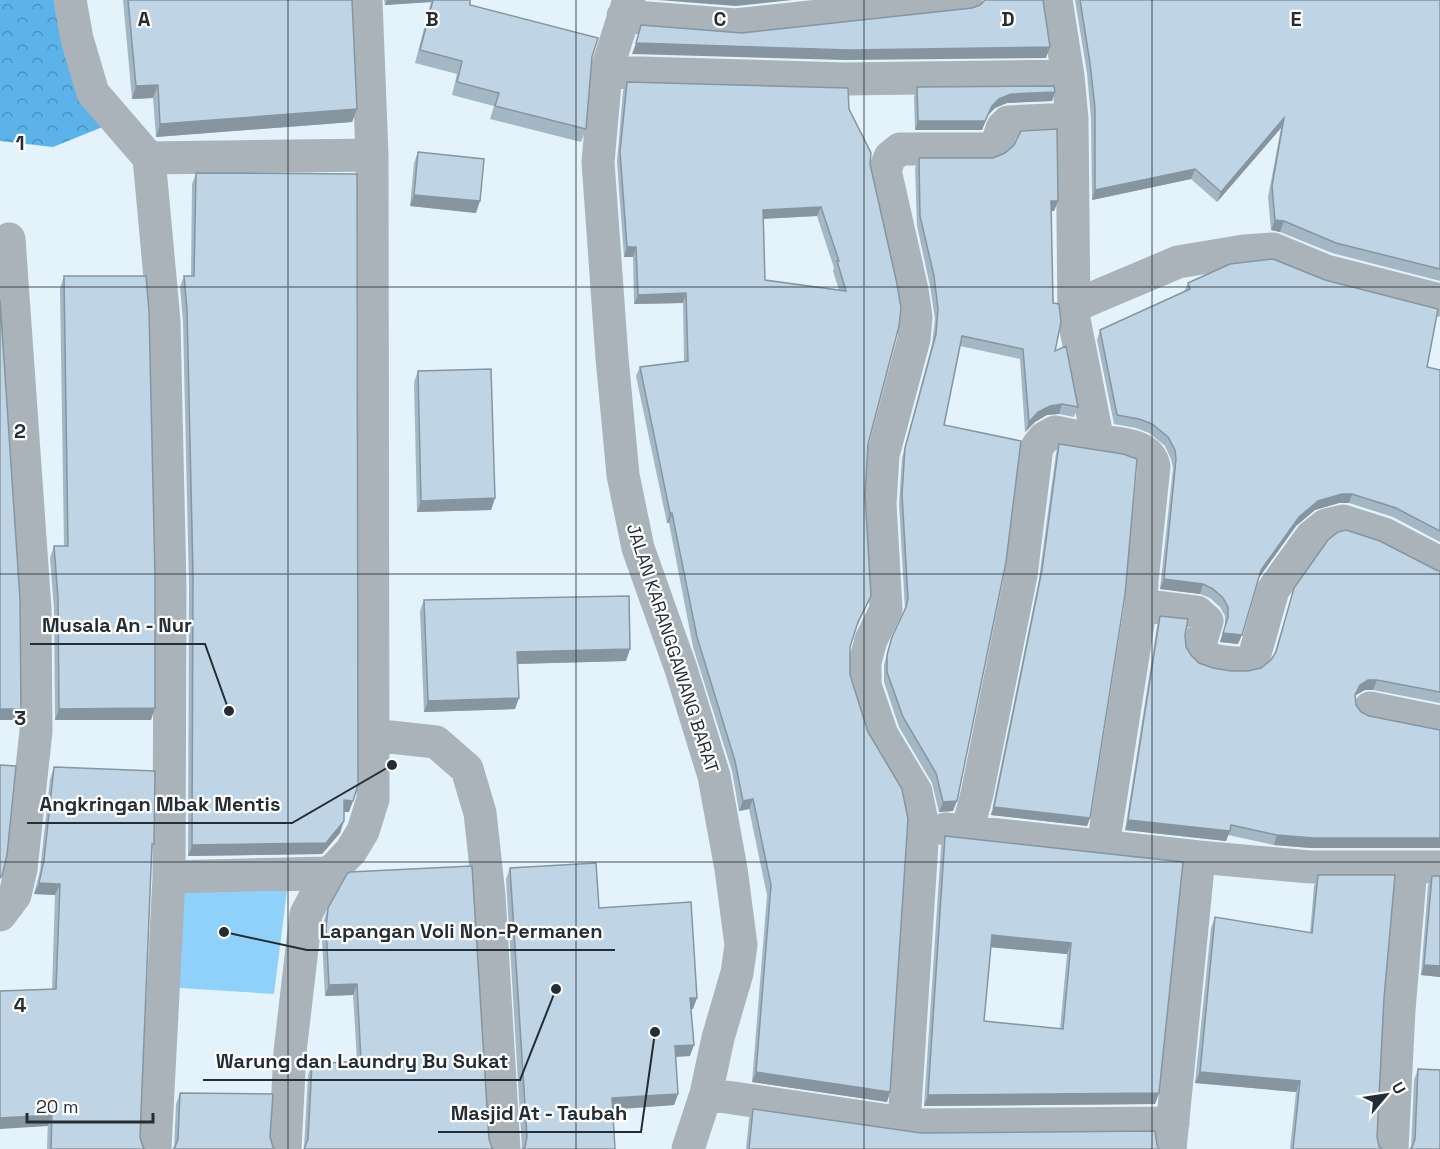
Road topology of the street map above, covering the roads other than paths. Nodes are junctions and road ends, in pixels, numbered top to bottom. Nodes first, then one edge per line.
1 (70, 0) edge
2 (366, 0) edge
3 (966, 0) edge
4 (1056, 0) edge
5 (626, 8) edge
6 (606, 72) junction
7 (1068, 76) junction
8 (1071, 119) junction
9 (372, 155) junction
10 (149, 158) junction
11 (9, 239) dead end
12 (1440, 300) edge
13 (1074, 306) junction
14 (1098, 441) junction
15 (1440, 563) edge
16 (1141, 605) junction
17 (1370, 708) dead end
18 (1440, 722) edge
19 (372, 735) junction
20 (923, 827) junction
21 (967, 831) junction
22 (1103, 846) junction
23 (1199, 857) junction
24 (1426, 867) edge
25 (328, 873) junction
26 (169, 877) junction
27 (0, 915) edge
28 (706, 1094) junction
29 (912, 1133) edge
30 (1172, 1136) edge
31 (155, 1149) edge
32 (285, 1149) edge
33 (504, 1149) edge
34 (688, 1149) edge
35 (1392, 1149) edge

1 - 10 street
2 - 9 street
3 - 5 street
4 - 7 street
5 - 6 street, JALAN KARANGGAWANG BARAT
6 - 7 street
6 - 28 street, JALAN KARANGGAWANG BARAT
7 - 8 street
8 - 13 street
8 - 20 street
9 - 10 street
9 - 19 street
10 - 26 street
11 - 27 street
12 - 13 street
13 - 14 street
14 - 16 street
14 - 21 street
15 - 16 street
16 - 22 street
17 - 18 street
19 - 25 street
19 - 33 street
20 - 21 street
20 - 29 street
21 - 22 street
22 - 23 street
23 - 24 street
23 - 30 street
24 - 35 street
25 - 26 street
25 - 32 street
26 - 31 street
28 - 29 street
28 - 34 street, JALAN KARANGGAWANG BARAT
29 - 30 street

